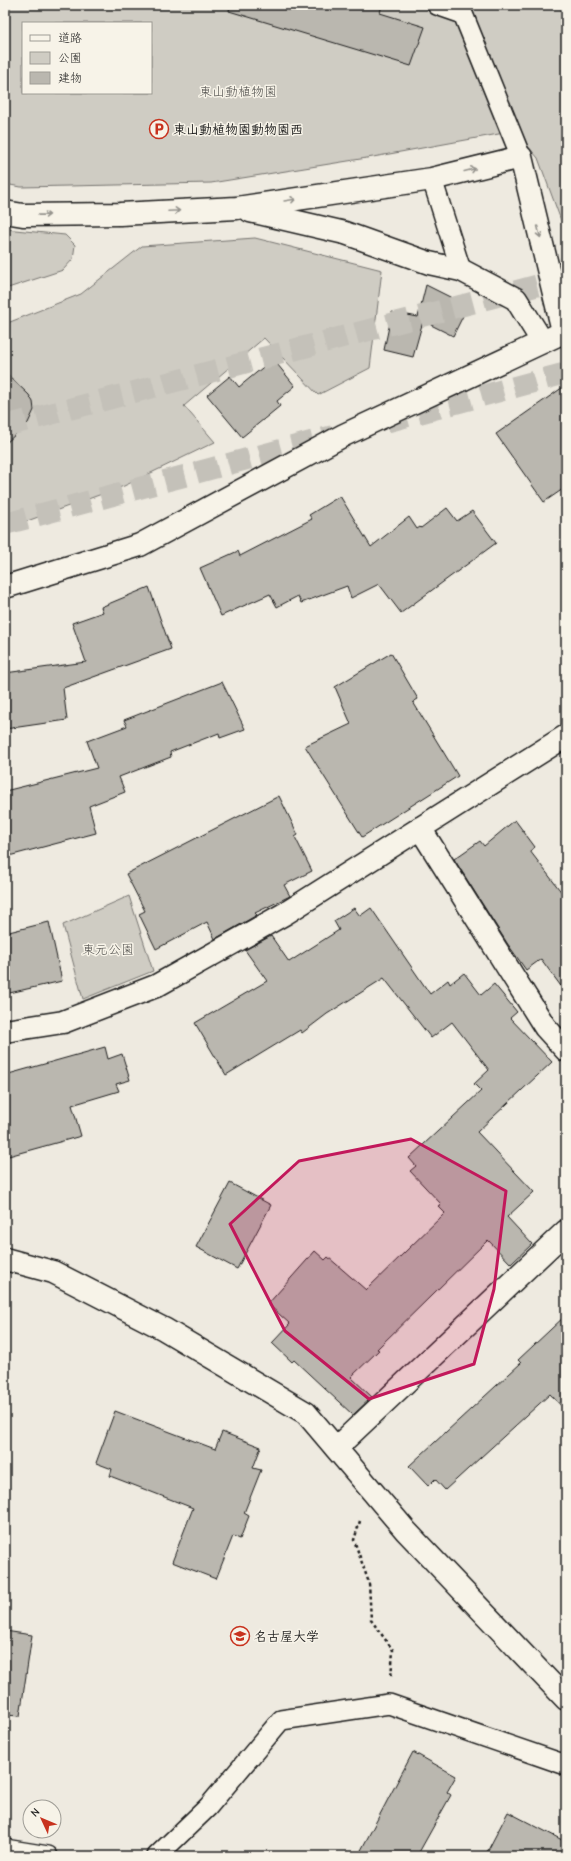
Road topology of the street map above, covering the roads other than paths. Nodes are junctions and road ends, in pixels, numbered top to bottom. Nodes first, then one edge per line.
1 (437, 5) edge
2 (521, 157) junction
3 (432, 179) junction
4 (237, 208) junction
5 (5, 212) edge
6 (461, 270) junction
7 (565, 332) edge
8 (542, 341) junction
9 (5, 587) edge
10 (566, 736) edge
11 (420, 828) junction
12 (5, 1031) edge
13 (566, 1050) edge
14 (566, 1231) edge
15 (5, 1259) edge
16 (336, 1448) junction
17 (566, 1699) edge
18 (566, 1765) edge
19 (5, 1849) edge
20 (48, 1856) edge
21 (157, 1856) edge

1 - 2 lane
3 -> 2 street
2 -> 7 street
4 -> 3 street
3 - 6 lane
5 -> 4 street
4 - 6 street
6 - 8 street
7 - 8 street
8 - 9 street
10 - 11 street
11 - 12 street
11 - 13 street
14 - 16 street
15 - 16 street
16 - 17 street
18 - 21 lane
19 - 20 lane

